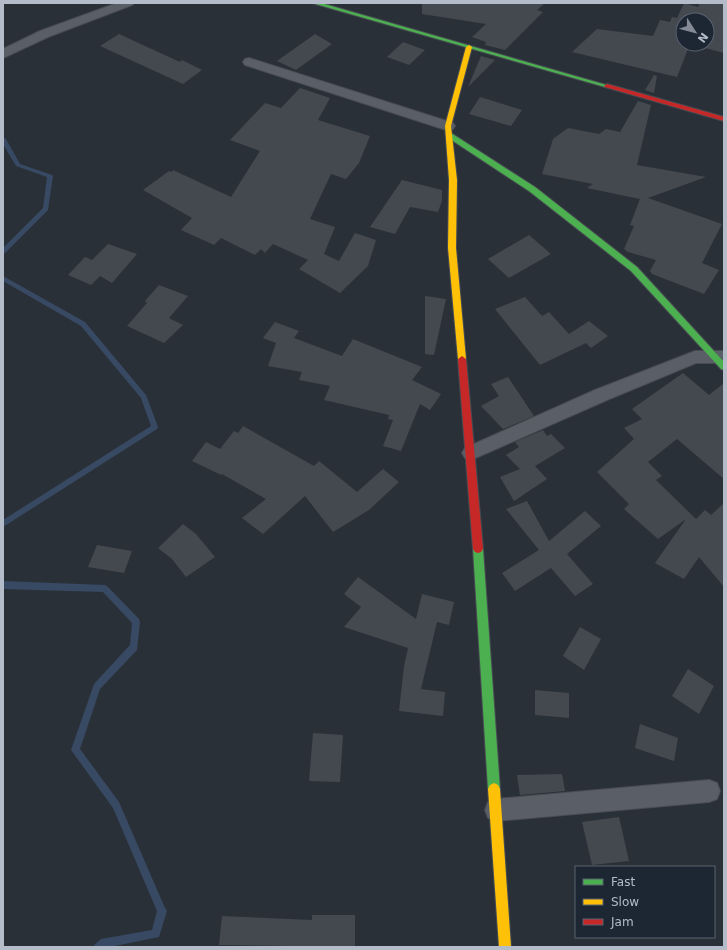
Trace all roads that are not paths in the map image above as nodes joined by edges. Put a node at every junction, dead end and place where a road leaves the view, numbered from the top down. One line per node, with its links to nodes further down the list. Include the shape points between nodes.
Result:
1 (128, 3): 4 (street, via 44,34)
2 (315, 3): 3 (street)
3 (468, 47): 6 (street); 7 (street)
4 (3, 54)
5 (249, 62): 7 (street)
6 (724, 119)
7 (448, 130): 8 (street, via 532,189 634,269); 9 (street, via 453,180 452,248)
8 (721, 360): 9 (street, via 695,357 601,394)
9 (471, 453): 11 (street)
10 (709, 791): 11 (street)
11 (496, 810): 12 (street)
12 (505, 947)

